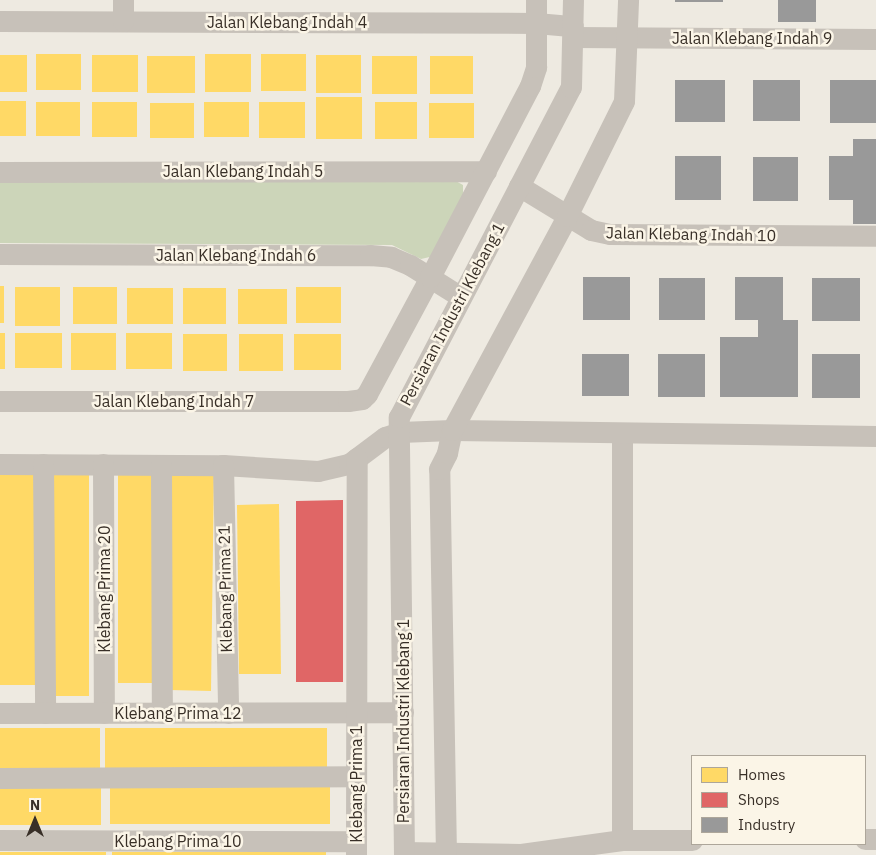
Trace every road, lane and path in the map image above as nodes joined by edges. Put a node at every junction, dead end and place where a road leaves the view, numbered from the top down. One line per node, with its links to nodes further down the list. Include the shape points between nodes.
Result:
1 (123, 0): 5 (street)
2 (536, 0): 7 (street)
3 (572, 0): 8 (street, Persiaran Industri Klebang 1)
4 (628, 0): 9 (street)
5 (123, 21): 6 (street, Jalan Klebang Indah 4); 7 (street, Jalan Klebang Indah 4)
6 (0, 22)
7 (536, 23): 8 (street, Jalan Klebang Indah 4); 11 (street, via 534,77)
8 (573, 32): 9 (street, Jalan Klebang Indah 9); 13 (street, Persiaran Industri Klebang 1, via 571,87)
9 (628, 38): 10 (street, Jalan Klebang Indah 9); 14 (street, via 624,101)
10 (876, 39)
11 (486, 171): 12 (street, Jalan Klebang Indah 5); 17 (street)
12 (0, 172)
13 (520, 186): 14 (street, Jalan Klebang Indah 10); 18 (street, Persiaran Industri Klebang 1)
14 (567, 216): 15 (street, Jalan Klebang Indah 10, via 591,230 610,234); 20 (street)
15 (876, 236)
16 (0, 254): 17 (street, Jalan Klebang Indah 6, via 370,255 391,257)
17 (430, 277): 18 (street, Jalan Klebang Indah 6); 19 (street, Jalan Klebang Indah 7, via 362,400)
18 (461, 297): 21 (street, Persiaran Industri Klebang 1, via 400,414)
19 (0, 401)
20 (452, 430): 21 (street); 22 (street); 44 (street, via 447,453 439,469 438,497)
21 (400, 432): 24 (street, via 385,437); 31 (street, Persiaran Industri Klebang 1)
22 (622, 434): 23 (street); 40 (street)
23 (876, 436)
24 (357, 458): 29 (street, via 349,464 318,471); 36 (street, Klebang Prima 1)
25 (0, 464): 26 (street)
26 (43, 464): 27 (street); 33 (street)
27 (103, 464): 28 (street); 34 (street, Klebang Prima 20)
28 (161, 465): 29 (street); 30 (street)
29 (224, 465): 35 (street, Klebang Prima 21)
30 (162, 712): 34 (street, Klebang Prima 12); 35 (street, Klebang Prima 12)
31 (403, 712): 36 (street, Klebang Prima 12); 43 (street, Persiaran Industri Klebang 1)
32 (0, 713): 33 (street, Klebang Prima 12)
33 (45, 713): 34 (street, Klebang Prima 12)
34 (104, 713)
35 (228, 713): 36 (street, Klebang Prima 12)
36 (356, 713): 37 (street, Klebang Prima 1)
37 (356, 776): 38 (street); 42 (street, Klebang Prima 1)
38 (0, 778)
39 (0, 840): 42 (street, Klebang Prima 10)
40 (622, 840): 41 (street); 44 (street, via 521,854)
41 (691, 840)
42 (356, 848)
43 (404, 854): 44 (street)
44 (446, 854)

